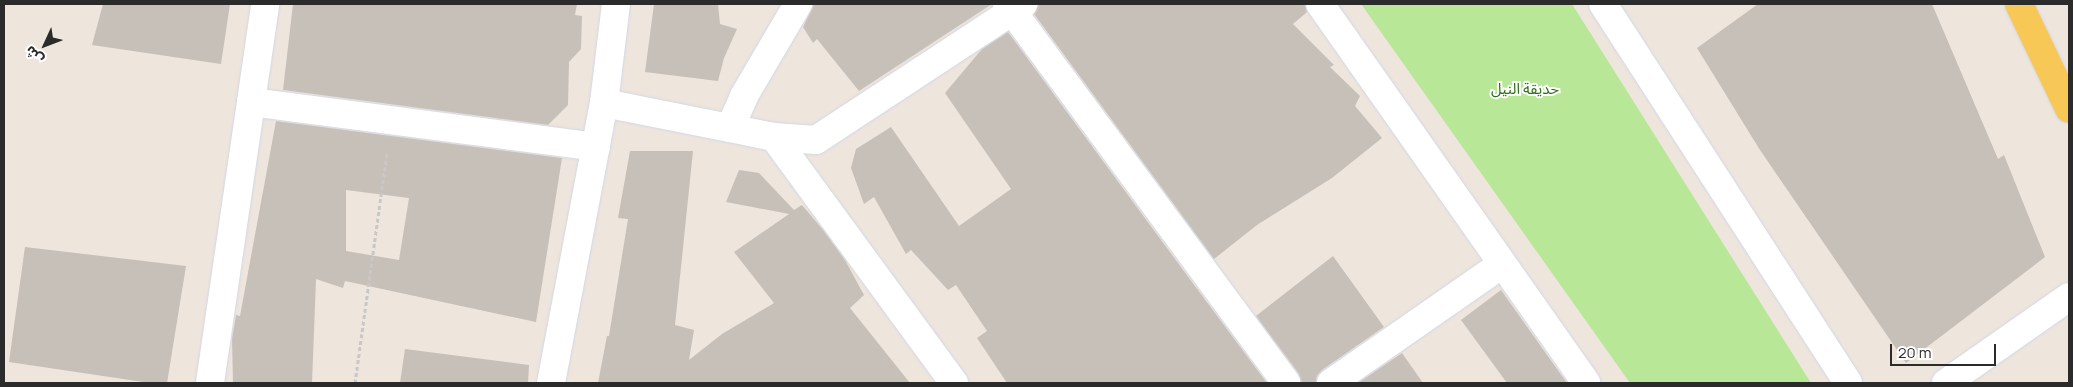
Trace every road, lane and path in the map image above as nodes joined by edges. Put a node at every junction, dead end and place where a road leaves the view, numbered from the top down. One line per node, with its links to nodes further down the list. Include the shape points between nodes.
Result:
1 (265, 4): 8 (street)
2 (616, 4): 9 (street)
3 (798, 4): 12 (street, via 744,96)
4 (1320, 4): 15 (street)
5 (1603, 4): 24 (street)
6 (2019, 4): 10 (main road)
7 (1014, 6): 13 (street, via 816,140); 21 (street)
8 (251, 102): 11 (street); 17 (street)
9 (604, 103): 12 (street); 14 (street)
10 (2069, 109)
11 (391, 120): 14 (street); 18 (path)
12 (730, 128): 13 (street)
13 (774, 137): 20 (street)
14 (596, 147): 19 (street)
15 (1502, 264): 22 (street); 23 (street)
16 (2069, 297): 25 (street)
17 (210, 383)
18 (355, 383)
19 (551, 383)
20 (954, 383)
21 (1286, 383)
22 (1331, 383)
23 (1586, 383)
24 (1848, 383)
25 (1946, 383)

